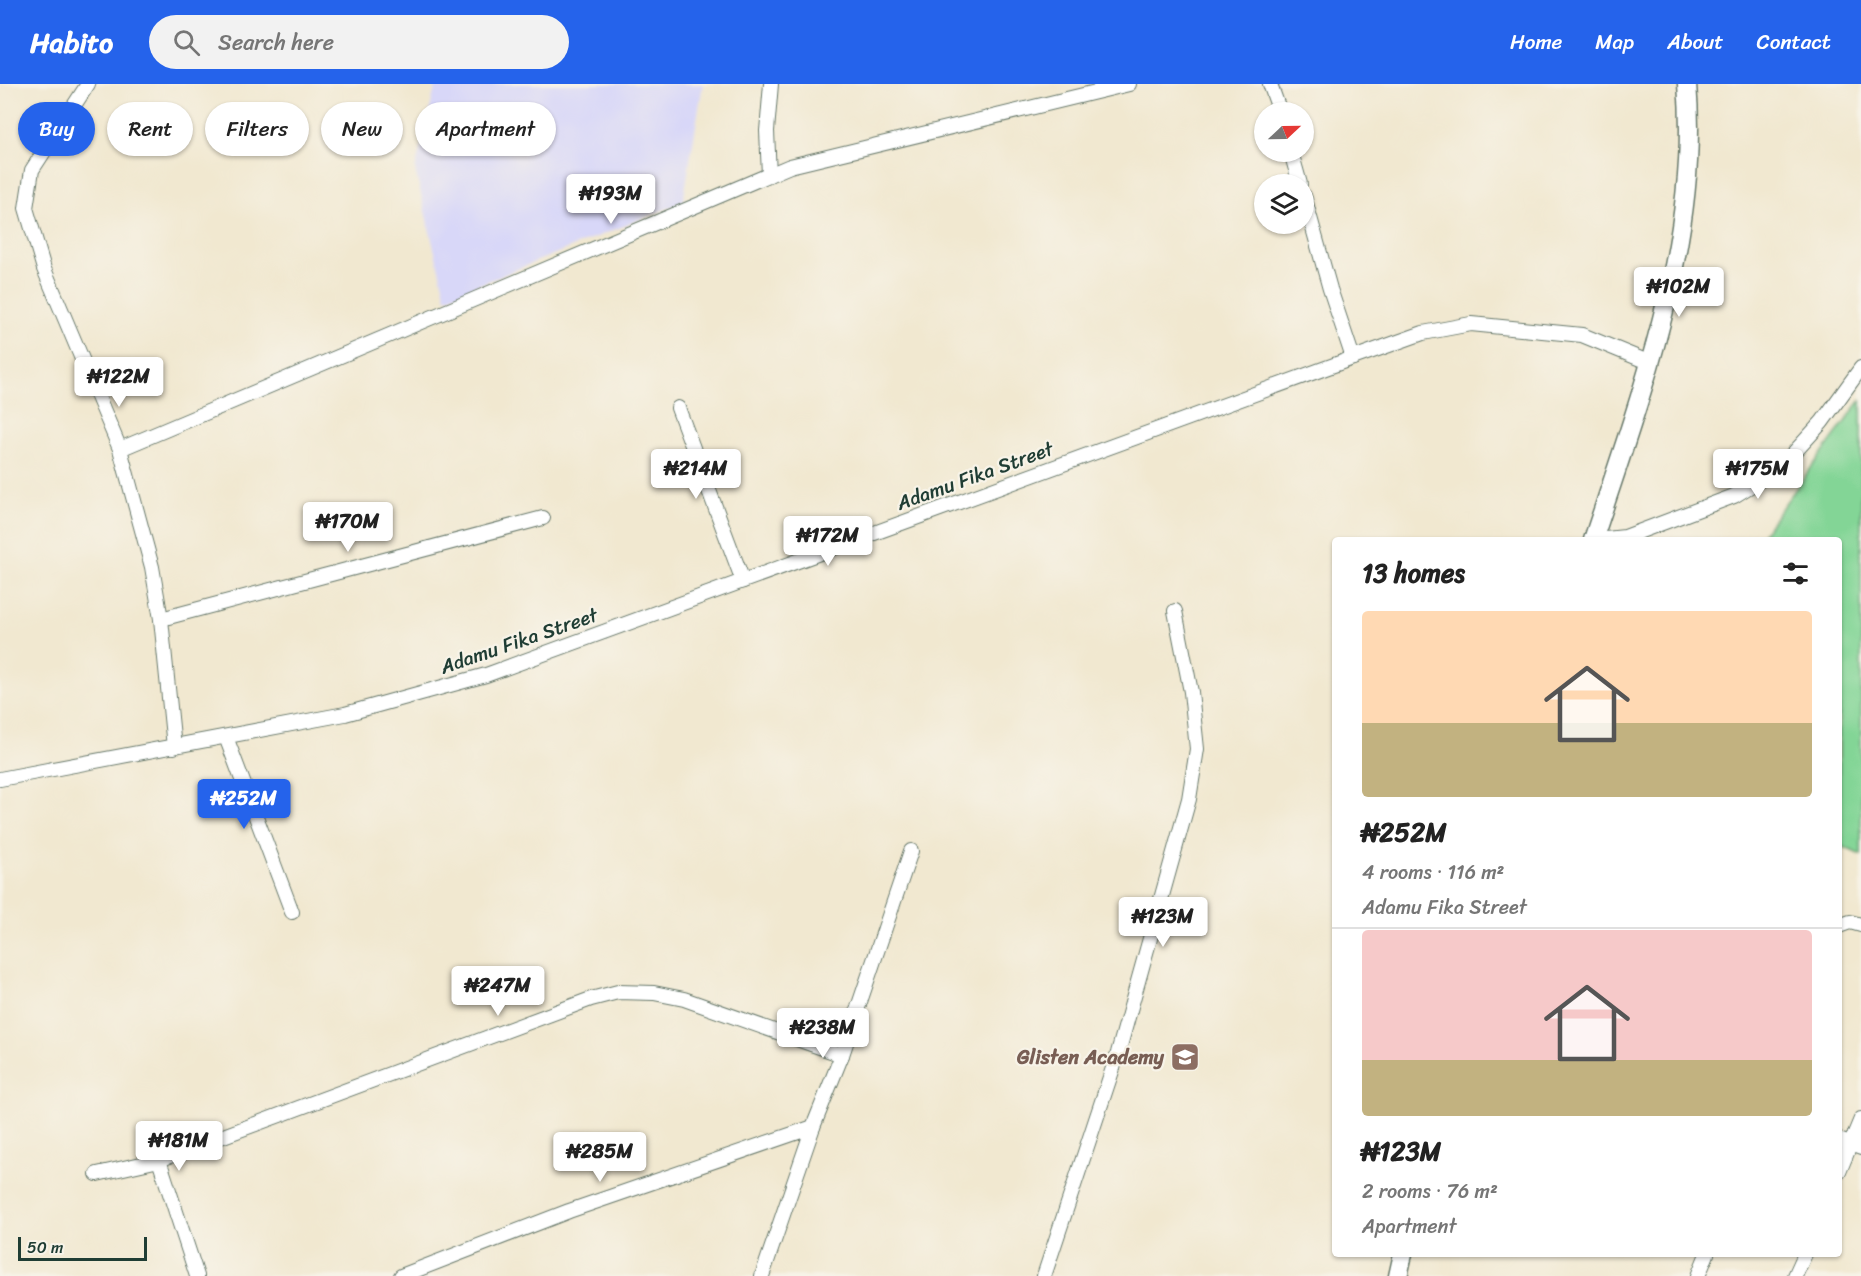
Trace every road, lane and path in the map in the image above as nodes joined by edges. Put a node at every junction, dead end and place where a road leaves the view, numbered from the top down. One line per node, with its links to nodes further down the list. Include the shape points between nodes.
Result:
1 (88, 84): 13 (street, via 32,170 26,208 44,270)
2 (771, 84): 7 (street)
3 (1129, 84): 7 (street, via 790,166)
4 (1270, 84): 6 (street)
5 (1687, 84): 10 (street, via 1689,156 1682,219 1670,286)
6 (1276, 102)
7 (769, 175): 13 (street)
8 (1314, 231): 9 (street)
9 (1353, 358): 10 (street, Adamu Fika Street, via 1434,330 1471,324 1582,335); 17 (street, Adamu Fika Street)
10 (1648, 362): 15 (street)
11 (1861, 368): 16 (street, via 1822,422 1781,467 1734,496)
12 (678, 408): 17 (street)
13 (120, 449): 19 (street, via 152,567)
14 (543, 518): 19 (street)
15 (1596, 537)
16 (1625, 537)
17 (743, 582): 20 (street, Adamu Fika Street, via 429,693)
18 (1175, 611): 40 (street, via 1191,692 1197,749 1189,799 1118,1053)
19 (161, 619): 21 (street)
20 (226, 737): 21 (street, Adamu Fika Street); 24 (street)
21 (174, 747): 22 (street, Adamu Fika Street)
22 (0, 779)
23 (911, 851): 27 (street)
24 (292, 912)
25 (1842, 925): 26 (street)
26 (1861, 925)
27 (842, 1055): 29 (street); 31 (street, via 684,999 618,992)
28 (1861, 1119): 30 (street)
29 (813, 1127): 38 (street, via 569,1211); 39 (street)
30 (1850, 1144): 32 (street)
31 (159, 1160): 33 (street); 37 (street)
32 (1842, 1164)
33 (97, 1174)
34 (1402, 1257): 41 (street)
35 (1706, 1257): 42 (street)
36 (1803, 1257): 43 (street)
37 (198, 1276)
38 (401, 1276)
39 (762, 1276)
40 (1044, 1276)
41 (1398, 1276)
42 (1698, 1276)
43 (1795, 1276)

